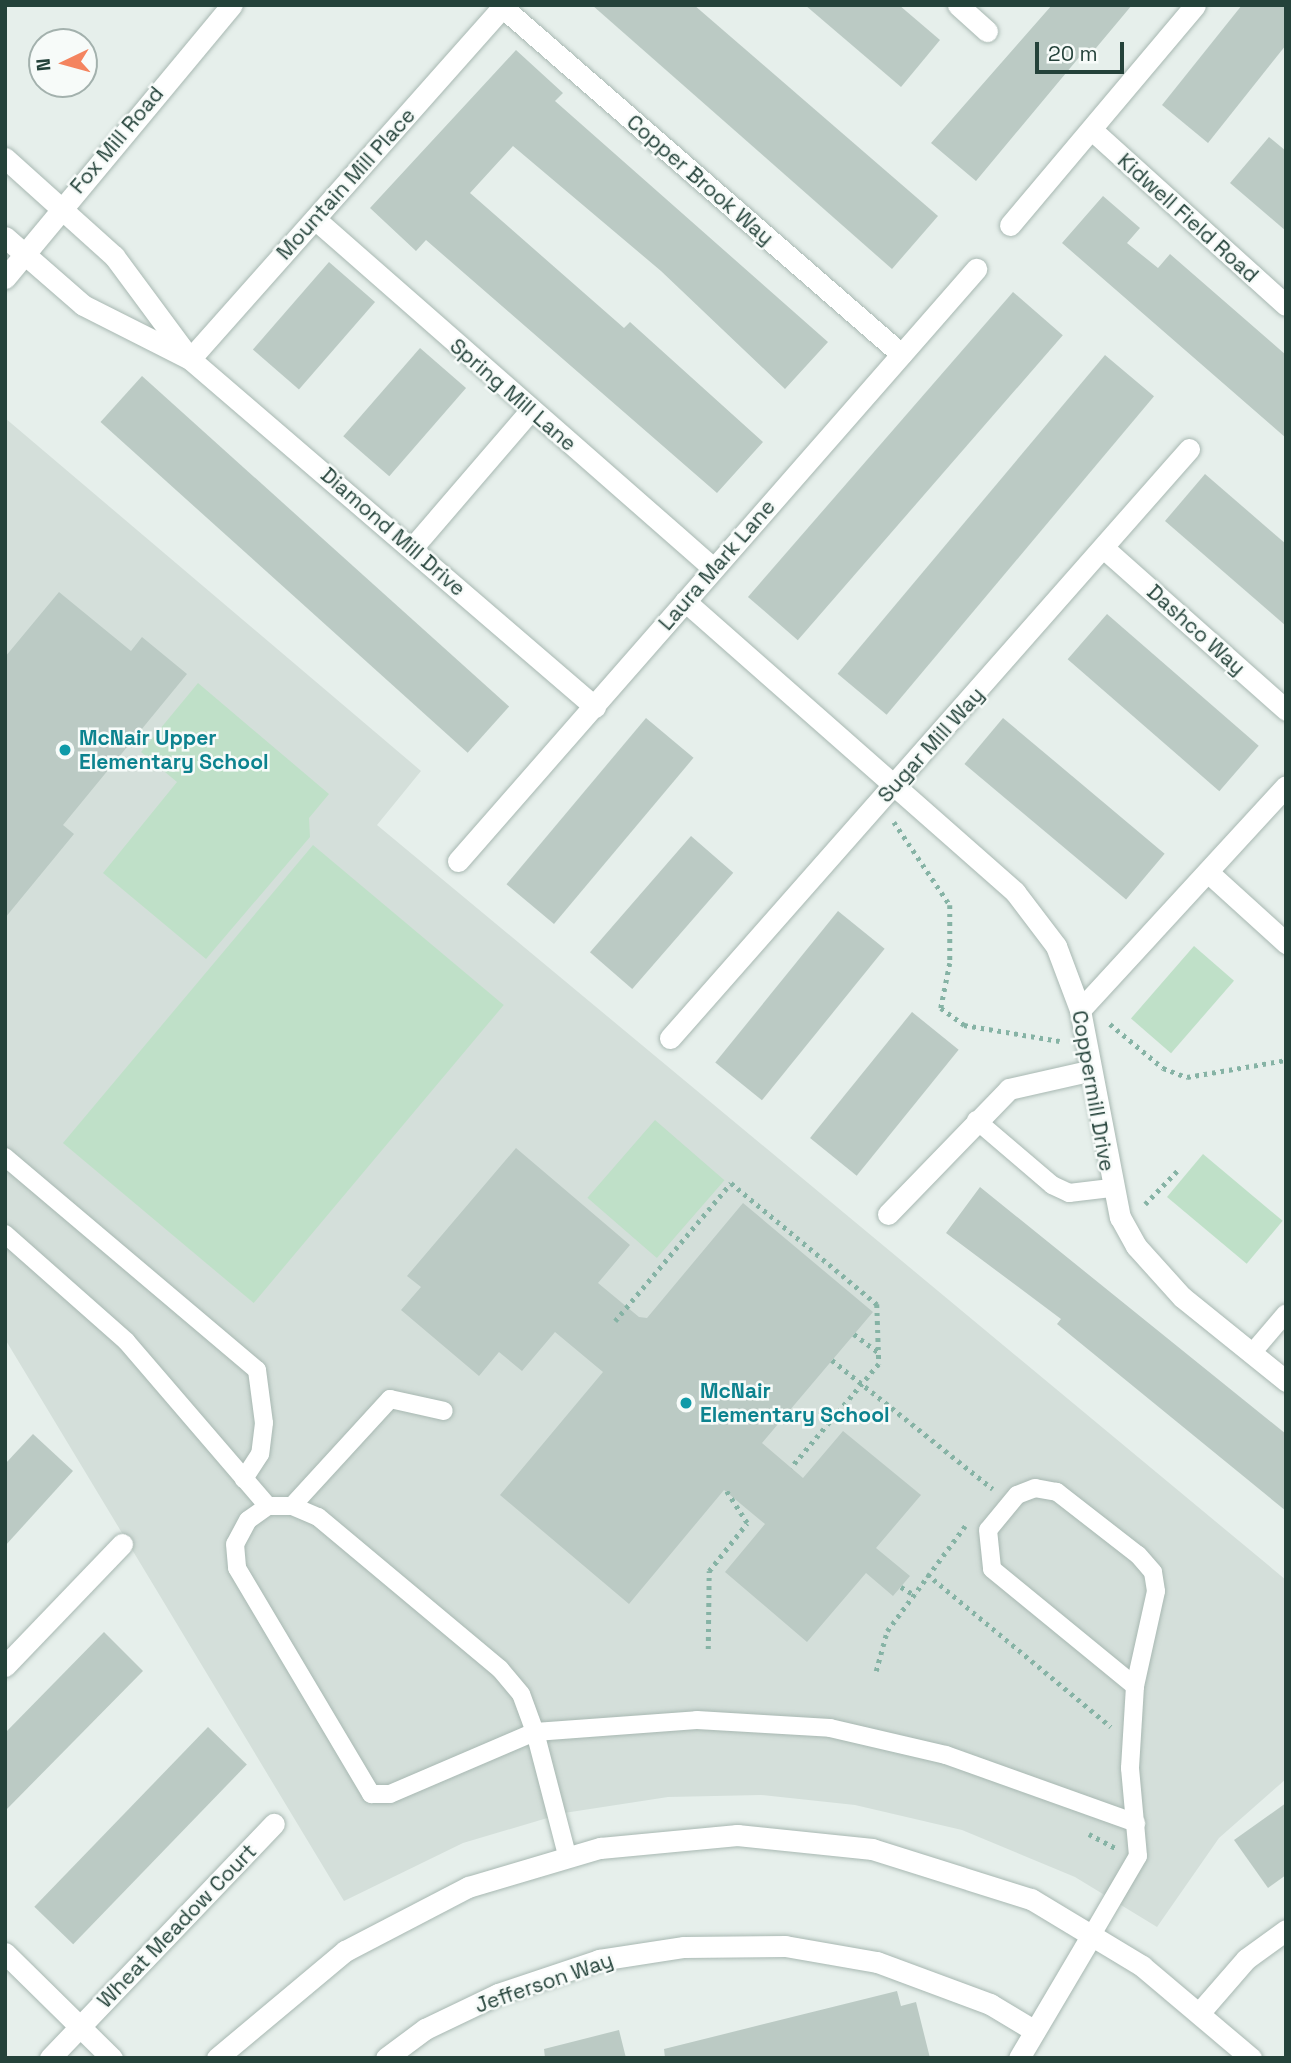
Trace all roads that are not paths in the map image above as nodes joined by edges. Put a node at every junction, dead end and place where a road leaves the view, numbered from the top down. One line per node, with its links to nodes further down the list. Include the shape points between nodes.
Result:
1 (232, 5): 8 (street, Fox Mill Road)
2 (958, 5): 5 (street)
3 (1195, 5): 6 (street)
4 (501, 6): 9 (street, Mountain Mill Place); 16 (street, Copper Brook Way)
5 (987, 31)
6 (1092, 130): 10 (street); 15 (street, Kidwell Field Road)
7 (5, 158): 8 (street, Diamond Mill Drive)
8 (61, 209): 12 (street, Fox Mill Road); 17 (street, Diamond Mill Drive, via 114,256)
9 (315, 219): 17 (street, Mountain Mill Place); 18 (street, Spring Mill Lane)
10 (1010, 225)
11 (5, 237): 12 (street, Diamond Mill Drive)
12 (23, 253): 14 (street, Fox Mill Road); 17 (street, Diamond Mill Drive, via 83,305)
13 (976, 269): 16 (street, Laura Mark Lane)
14 (5, 278)
15 (1286, 305)
16 (901, 354): 22 (street, Laura Mark Lane)
17 (190, 359): 20 (street, Diamond Mill Drive)
18 (530, 411): 20 (street); 22 (street, Spring Mill Lane)
19 (1189, 449): 21 (street, Sugar Mill Way)
20 (412, 548): 24 (street, Diamond Mill Drive)
21 (1106, 550): 25 (street, Dashco Way); 27 (street, Sugar Mill Way)
22 (713, 568): 23 (street, Laura Mark Lane)
23 (685, 601): 24 (street, Laura Mark Lane); 27 (street, Coppermill Drive)
24 (594, 707): 28 (street, Laura Mark Lane)
25 (1286, 710)
26 (1286, 786): 29 (street)
27 (892, 788): 31 (street, Coppermill Drive, via 1014,892 1056,946); 32 (street, Sugar Mill Way)
28 (458, 861)
29 (1210, 874): 30 (street); 31 (street)
30 (1286, 943)
31 (1080, 1010): 33 (street, Coppermill Drive)
32 (670, 1038)
33 (1088, 1071): 34 (street, via 1009,1089); 36 (street, Coppermill Drive)
34 (976, 1120): 36 (lane, via 1052,1185 1069,1192); 37 (street)
35 (5, 1157): 43 (lane, via 257,1370 264,1423 260,1454)
36 (1111, 1188): 40 (street, Coppermill Drive, via 1136,1246 1182,1297)
37 (888, 1214)
38 (5, 1234): 43 (lane, via 126,1341)
39 (1286, 1313): 40 (lane)
40 (1252, 1353): 41 (street, Coppermill Drive)
41 (1286, 1381)
42 (444, 1412): 45 (lane, via 390,1399)
43 (244, 1479): 44 (lane)
44 (268, 1506): 45 (lane); 49 (lane, via 248,1520 235,1544 237,1568 371,1794 390,1794)
45 (292, 1506): 49 (lane, via 318,1517 500,1669 522,1694)
46 (122, 1545): 47 (street)
47 (5, 1666)
48 (1135, 1686): 48 (lane, via 1156,1591 1153,1572 1057,1492 1035,1488 1017,1495 988,1530 992,1569); 50 (lane, via 1130,1768)
49 (535, 1732): 50 (lane, via 696,1720 831,1728 946,1755); 52 (lane)
50 (1136, 1823): 54 (lane, via 1138,1856 1131,1878)
51 (274, 1824): 57 (street, Wheat Meadow Court)
52 (567, 1855): 54 (street, via 737,1835 838,1844 970,1877 1031,1899); 61 (street, via 468,1887 373,1934 288,1993)
53 (1286, 1930): 56 (street, via 1246,1959)
54 (1093, 1933): 56 (street); 58 (street)
55 (5, 1953): 57 (street)
56 (1200, 2012): 64 (street)
57 (80, 2027): 59 (street, Wheat Meadow Court); 60 (street)
58 (1035, 2031): 62 (street, Jefferson Way, via 990,2004 877,1962 785,1946 684,1947 599,1960 498,1994 425,2029); 63 (street)
59 (50, 2058)
60 (112, 2058)
61 (217, 2058)
62 (386, 2058)
63 (1019, 2058)
64 (1251, 2058)

